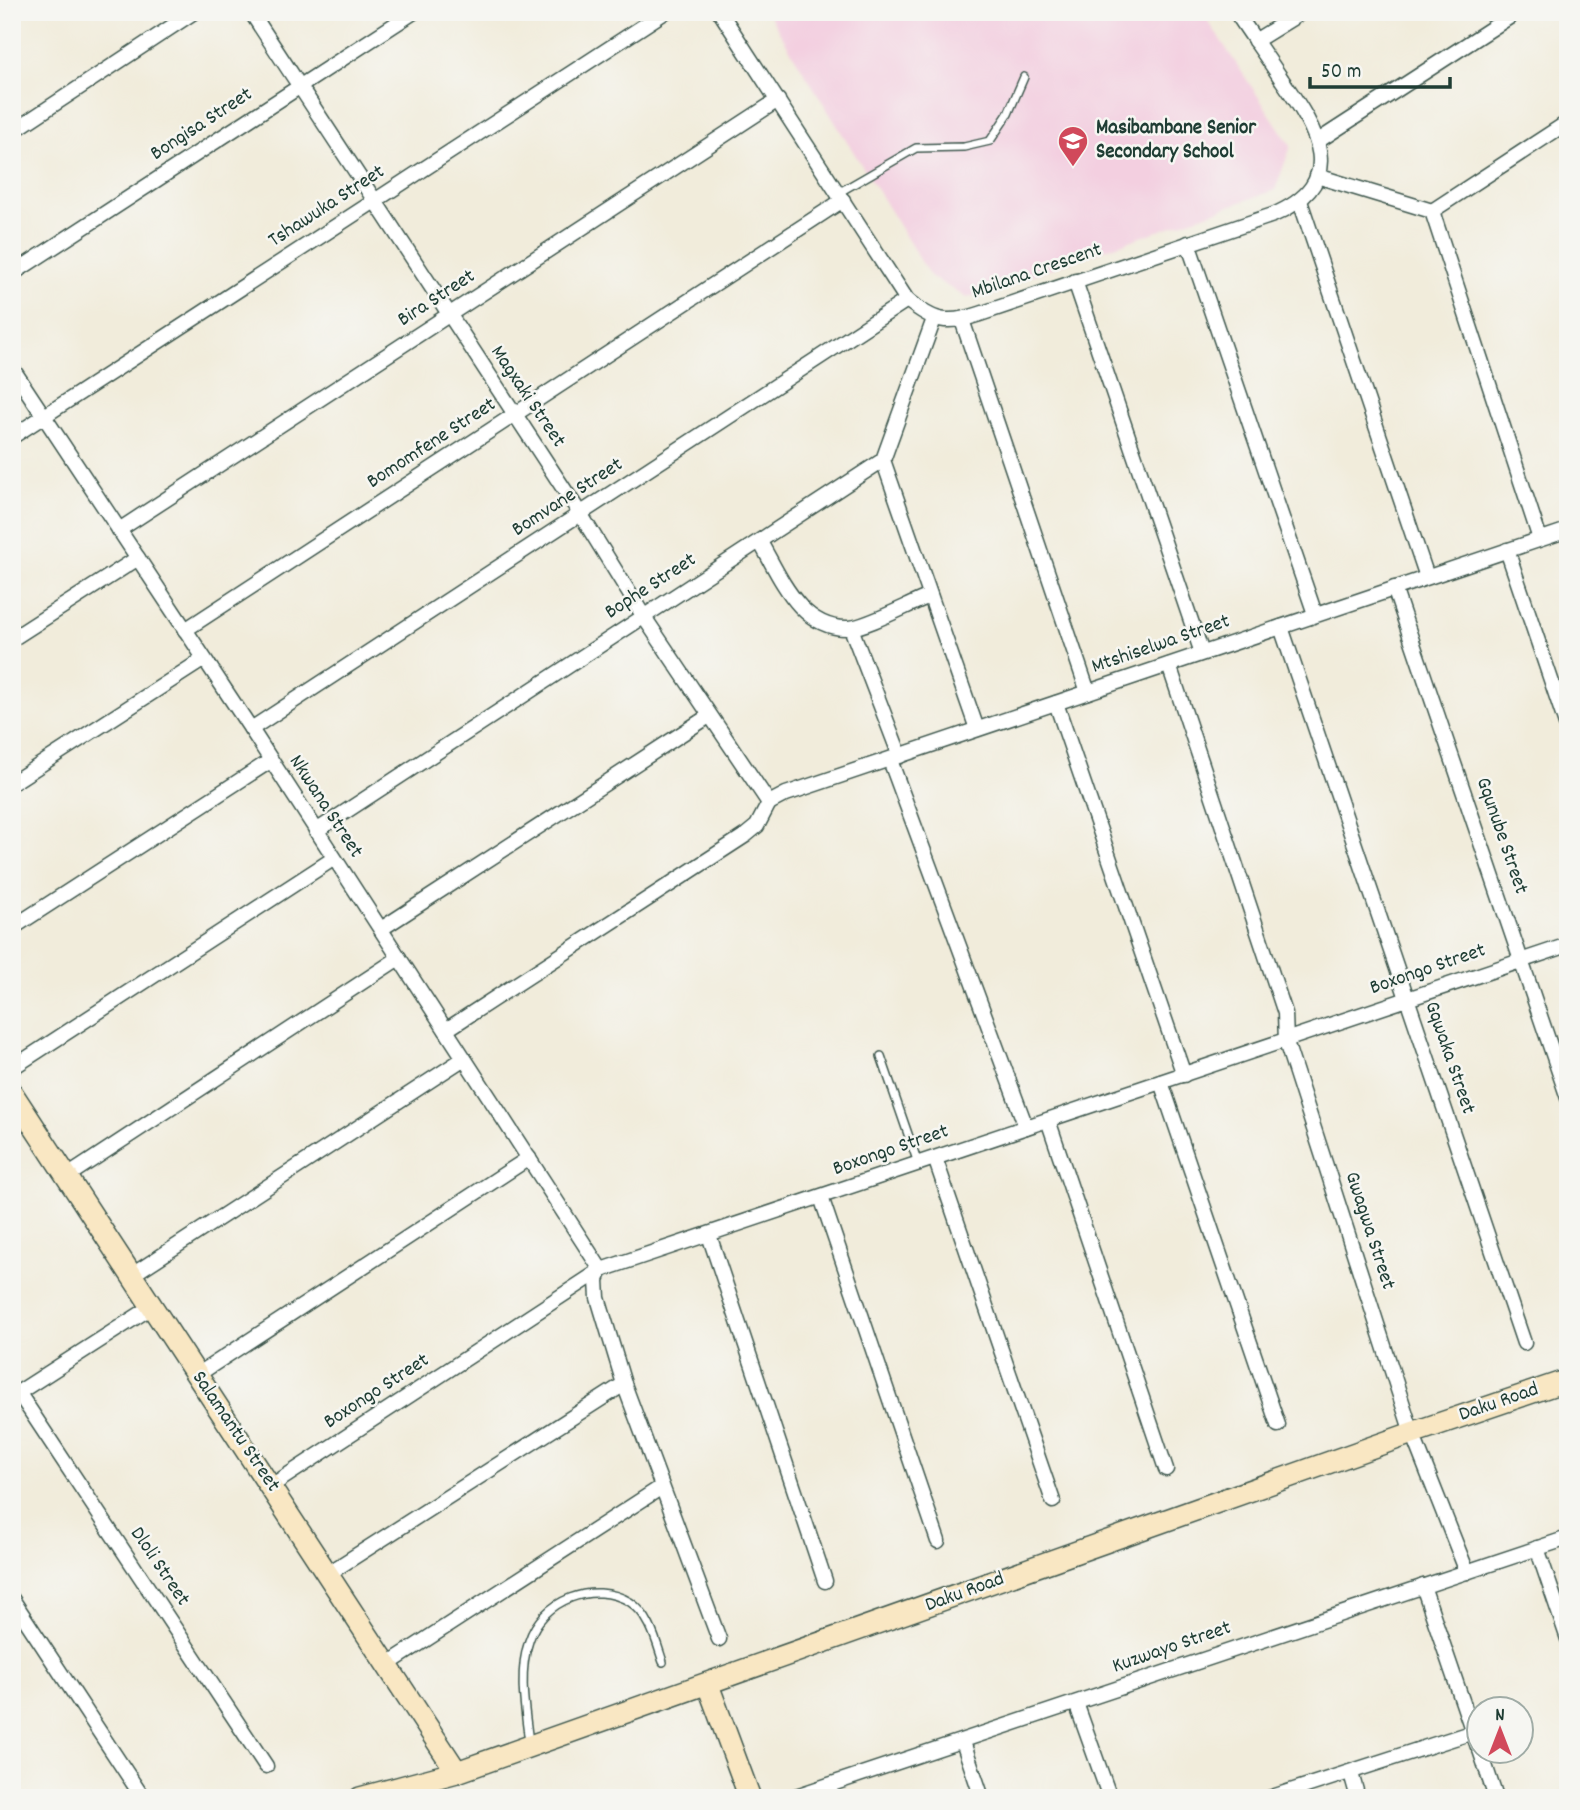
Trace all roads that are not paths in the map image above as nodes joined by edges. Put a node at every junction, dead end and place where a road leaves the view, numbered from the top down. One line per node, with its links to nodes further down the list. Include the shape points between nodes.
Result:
1 (194, 12): 14 (street)
2 (251, 12): 11 (street, Magxaki Street)
3 (414, 12): 11 (street, Bongisa Street)
4 (665, 12): 19 (street, Tshawuka Street)
5 (720, 12): 12 (street)
6 (1236, 12): 9 (street)
7 (1302, 12): 9 (street)
8 (1517, 12): 15 (street)
9 (1255, 41): 15 (street)
10 (1024, 77): 17 (lane, via 990,141 964,147 916,148)
11 (299, 87): 19 (street, Magxaki Street); 22 (street, Bongisa Street)
12 (778, 100): 17 (street); 25 (street, Bira Street)
13 (1568, 122): 20 (street)
14 (12, 132)
15 (1318, 141): 16 (street)
16 (1317, 176): 18 (street, Mbilana Crescent); 20 (street)
17 (841, 197): 24 (street); 30 (street, Bomomfene Street)
18 (1300, 201): 21 (street, Mbilana Crescent, via 1273,215); 40 (street)
19 (374, 202): 25 (street, Magxaki Street); 29 (street, Tshawuka Street)
20 (1432, 211): 36 (street)
21 (1188, 243): 23 (street, Mbilana Crescent); 43 (street)
22 (12, 274)
23 (1075, 281): 27 (street, Mbilana Crescent); 49 (street)
24 (907, 300): 26 (street); 33 (street, Bomvane Street)
25 (448, 317): 30 (street, Magxaki Street); 34 (street, Bira Street)
26 (934, 319): 27 (street, Mbilana Crescent); 32 (street)
27 (962, 320): 52 (street)
28 (12, 368): 29 (street, Nkwana Street)
29 (45, 415): 31 (street, Tshawuka Street); 34 (street, Nkwana Street)
30 (514, 416): 33 (street, Magxaki Street); 47 (street, Bomomfene Street)
31 (12, 437)
32 (883, 460): 37 (street, Bophe Street); 42 (street)
33 (581, 515): 44 (street, Magxaki Street); 55 (street, Bomvane Street)
34 (119, 530): 39 (street, Nkwana Street)
35 (1568, 530): 36 (street, Mtshiselwa Street)
36 (1540, 539): 38 (street, Mtshiselwa Street)
37 (760, 542): 44 (street, Bophe Street); 46 (street, via 806,614)
38 (1507, 550): 40 (street, Mtshiselwa Street); 57 (street)
39 (138, 558): 47 (street, Nkwana Street); 48 (street)
40 (1427, 577): 41 (street, Mtshiselwa Street)
41 (1394, 588): 43 (street, Mtshiselwa Street); 68 (street, Gqunube Street)
42 (930, 596): 46 (street); 56 (street)
43 (1315, 614): 45 (street, Mtshiselwa Street)
44 (643, 617): 54 (street, Magxaki Street); 62 (street, Bophe Street)
45 (1281, 626): 49 (street, Mtshiselwa Street); 69 (street, Gqwaka Street)
46 (851, 628): 58 (street)
47 (185, 630): 50 (street, Nkwana Street)
48 (12, 639)
49 (1202, 653): 51 (street, Mtshiselwa Street)
50 (204, 659): 55 (street, Nkwana Street); 60 (street)
51 (1169, 665): 52 (street, Mtshiselwa Street); 71 (street, Gwagwa Street, via 1285,1013)
52 (1088, 692): 53 (street, Mtshiselwa Street)
53 (1056, 703): 56 (street, Mtshiselwa Street); 75 (street)
54 (709, 716): 61 (street, Magxaki Street); 65 (street)
55 (251, 729): 59 (street, Nkwana Street)
56 (977, 729): 58 (street, Mtshiselwa Street)
57 (1568, 730)
58 (895, 758): 61 (street, Mtshiselwa Street); 80 (street)
59 (270, 761): 62 (street, Nkwana Street); 64 (street)
60 (12, 783)
61 (769, 803): 70 (street, via 746,835)
62 (316, 831): 63 (street, Nkwana Street)
63 (333, 859): 65 (street, Nkwana Street); 74 (street)
64 (12, 928)
65 (381, 929): 67 (street, Nkwana Street)
66 (1568, 945): 68 (street, Boxongo Street)
67 (399, 958): 70 (street, Nkwana Street); 84 (street)
68 (1521, 960): 69 (street, Boxongo Street); 78 (street, Gqunube Street)
69 (1408, 1000): 71 (street, Boxongo Street); 90 (street, Gqwaka Street)
70 (446, 1030): 73 (street, Nkwana Street)
71 (1286, 1042): 75 (street, Boxongo Street); 96 (street, Gwagwa Street)
72 (881, 1056): 83 (lane)
73 (463, 1059): 81 (street, Nkwana Street); 88 (street)
74 (12, 1068)
75 (1184, 1075): 76 (street, Boxongo Street)
76 (1161, 1082): 79 (street, Boxongo Street); 95 (street)
77 (12, 1093): 84 (main road, Salamantu Street)
78 (1568, 1098)
79 (1048, 1120): 80 (street, Boxongo Street); 97 (street)
80 (1026, 1127): 82 (street, Boxongo Street)
81 (529, 1158): 87 (street, Nkwana Street); 91 (street)
82 (935, 1158): 83 (street, Boxongo Street); 100 (street)
83 (919, 1164): 85 (street, Boxongo Street)
84 (66, 1177): 88 (main road, Salamantu Street)
85 (821, 1197): 86 (street, Boxongo Street); 102 (street)
86 (709, 1235): 87 (street, Boxongo Street); 106 (street)
87 (601, 1270): 93 (street, via 598,1298); 98 (street, Boxongo Street)
88 (132, 1275): 89 (main road, Salamantu Street)
89 (153, 1306): 91 (main road, Salamantu Street); 94 (street)
90 (1524, 1343)
91 (197, 1375): 98 (main road, Salamantu Street)
92 (1568, 1380): 96 (main road, Daku Road)
93 (624, 1384): 99 (street); 105 (street)
94 (15, 1394): 120 (street, Dloli Street)
95 (1278, 1424)
96 (1412, 1433): 104 (street, Gwagwa Street); 113 (main road, Daku Road)
97 (1166, 1469)
98 (271, 1486): 105 (main road, Salamantu Street)
99 (660, 1488): 109 (street); 112 (street)
100 (1053, 1501)
101 (1568, 1538): 103 (street, Kuzwayo Street)
102 (938, 1541)
103 (1538, 1548): 104 (street, Kuzwayo Street); 110 (street)
104 (1467, 1572): 107 (street, Kuzwayo Street)
105 (329, 1573): 112 (main road, Salamantu Street)
106 (825, 1581)
107 (1423, 1586): 114 (street, Kuzwayo Street); 115 (street)
108 (12, 1600): 123 (street)
109 (719, 1639)
110 (1568, 1639)
111 (663, 1662): 118 (lane, via 651,1628 631,1603 609,1594 585,1593 561,1601 541,1618 529,1640 524,1671)
112 (388, 1664): 121 (main road, Salamantu Street)
113 (708, 1685): 118 (main road, Daku Road); 125 (main road)
114 (1076, 1703): 117 (street, Kuzwayo Street); 128 (street)
115 (1464, 1706)
116 (1464, 1735): 122 (street)
117 (963, 1742): 126 (street, Kuzwayo Street); 127 (street)
118 (530, 1746): 121 (main road, Daku Road)
119 (1484, 1764): 131 (street)
120 (266, 1766)
121 (457, 1772): 124 (main road, Daku Road)
122 (1351, 1773): 129 (street); 130 (street)
123 (143, 1798)
124 (360, 1798)
125 (750, 1798)
126 (790, 1798)
127 (982, 1798)
128 (1110, 1798)
129 (1269, 1798)
130 (1359, 1798)
131 (1496, 1798)

